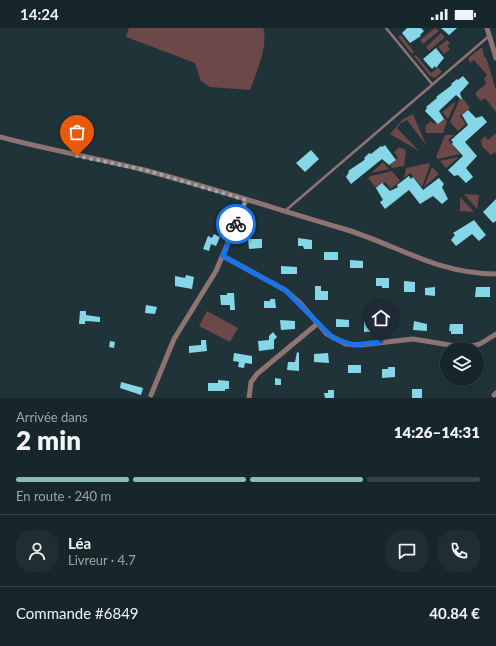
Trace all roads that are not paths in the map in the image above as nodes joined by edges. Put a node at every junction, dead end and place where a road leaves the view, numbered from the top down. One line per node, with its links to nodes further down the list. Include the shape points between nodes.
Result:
1 (386, 28): 5 (lane)
2 (487, 28): 3 (street)
3 (489, 35): 4 (street); 5 (lane)
4 (496, 58)
5 (432, 84): 8 (lane)
6 (0, 137): 7 (street, via 140,169)
7 (246, 200): 8 (street); 9 (street)
8 (285, 212): 10 (street, via 365,235 439,266)
9 (223, 256): 11 (street, via 285,290); 13 (street, via 204,294 174,339)
10 (496, 274)
11 (317, 324): 12 (street, via 333,338 353,345 413,339 462,347 480,344); 14 (street, via 257,374 251,382)
12 (496, 334)
13 (151, 395)
14 (249, 398)

